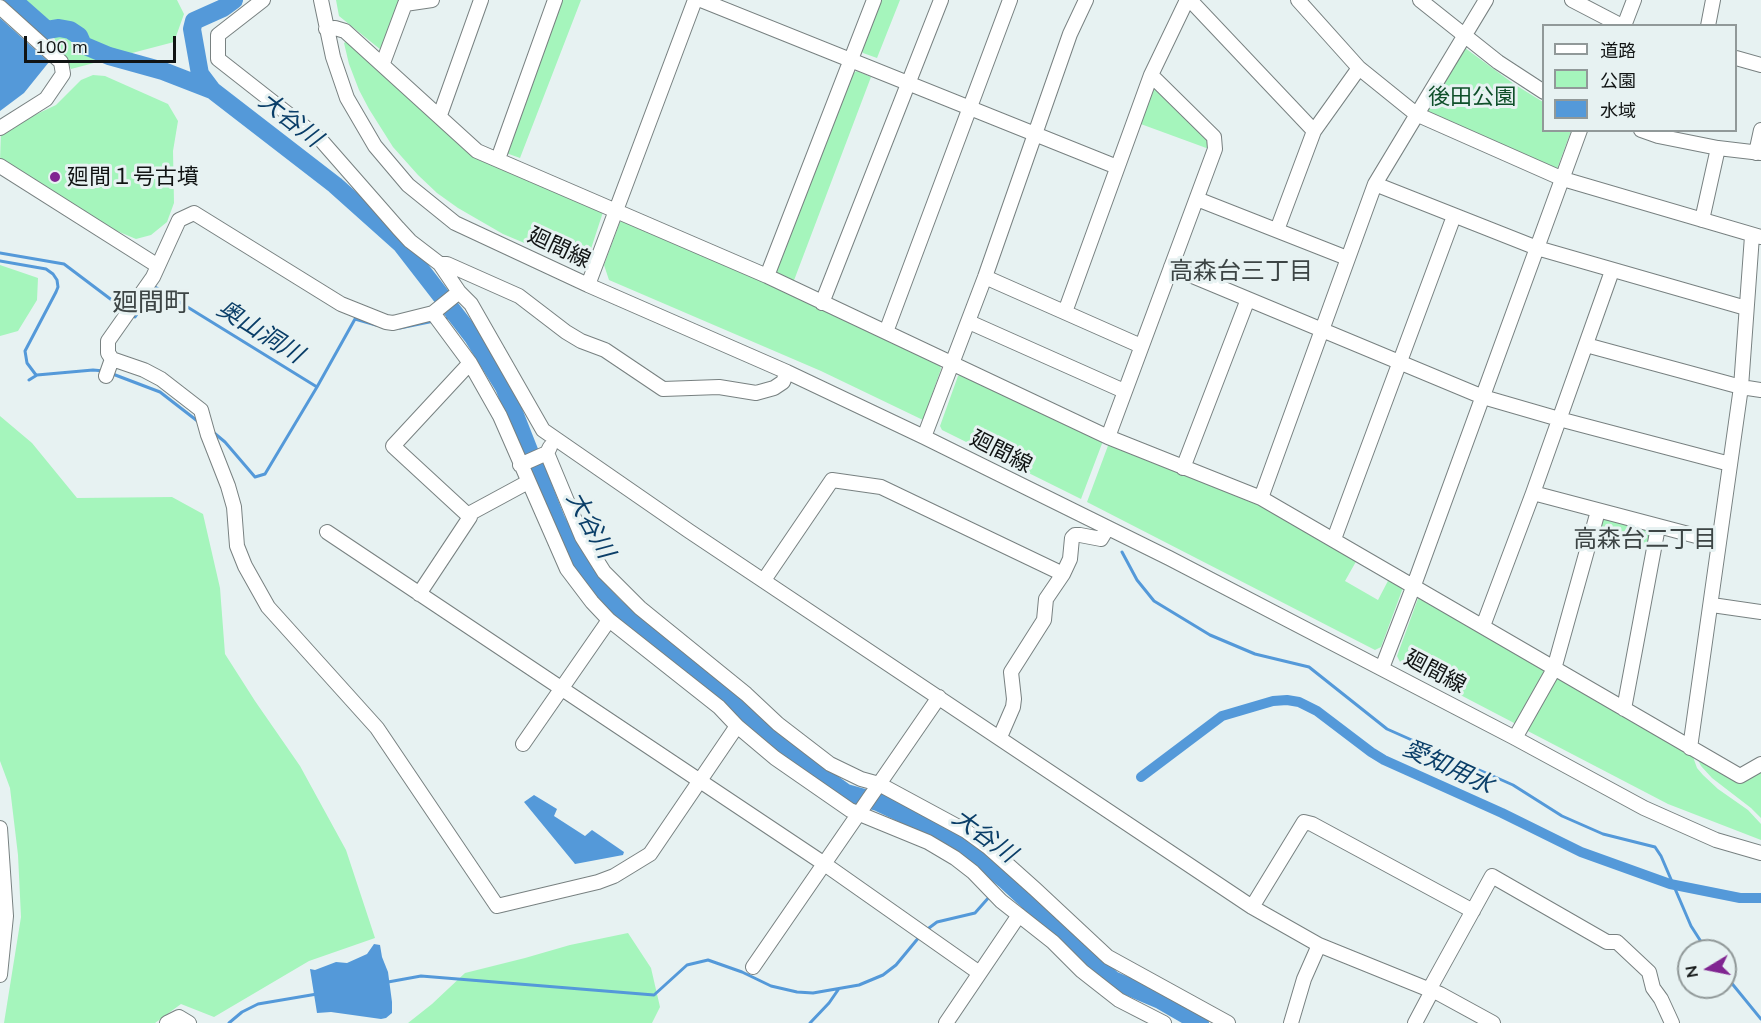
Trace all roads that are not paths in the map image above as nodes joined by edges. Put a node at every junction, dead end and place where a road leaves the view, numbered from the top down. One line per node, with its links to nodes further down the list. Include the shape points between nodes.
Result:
1 (263, 0): 57 (street, via 218,35 218,60 320,139 410,241)
2 (321, 0): 23 (street, 廻間線)
3 (432, 0): 27 (street, via 405,4)
4 (481, 0): 35 (street)
5 (695, 0): 50 (street)
6 (701, 0): 26 (street)
7 (874, 0): 26 (street)
8 (941, 0): 31 (street)
9 (1010, 0): 33 (street)
10 (1086, 0): 41 (street)
11 (1189, 0): 30 (street); 38 (street)
12 (1298, 0): 29 (street)
13 (1420, 0): 24 (street)
14 (1486, 0): 24 (street)
15 (1572, 0): 20 (street)
16 (1634, 0): 21 (street)
17 (1713, 0): 22 (street)
18 (551, 1): 44 (street)
19 (0, 7): 36 (street, via 61,62 63,74 46,99)
20 (1619, 24)
21 (1624, 24)
22 (1707, 24)
23 (326, 29): 27 (street, via 345,31); 63 (street, 廻間線, via 347,98 375,146 408,185 455,223)
24 (1463, 35): 32 (street); 34 (street)
25 (1737, 58): 28 (street)
26 (850, 62): 31 (street); 61 (street)
27 (383, 63): 35 (street)
28 (1761, 65)
29 (1359, 68): 34 (street); 38 (street)
30 (1151, 75): 46 (street); 49 (street, via 1214,137 1215,149)
31 (908, 84): 33 (street); 66 (street)
32 (1542, 91)
33 (970, 108): 41 (street); 72 (street)
34 (1416, 114): 47 (street); 48 (street)
35 (440, 115): 44 (street, via 477,151)
36 (0, 128)
37 (1761, 130): 43 (street)
38 (1314, 131): 53 (street)
39 (1580, 132): 47 (street)
40 (1647, 132): 42 (street)
41 (1035, 135): 46 (street); 62 (street)
42 (1719, 148): 43 (street); 52 (street)
43 (1759, 153)
44 (498, 159): 50 (street)
45 (0, 166): 58 (street)
46 (1117, 167): 68 (street)
47 (1563, 179): 52 (street); 55 (street)
48 (1375, 184): 51 (street); 56 (street)
49 (1197, 199): 53 (street); 59 (street)
50 (615, 210): 61 (street); 63 (street)
51 (1454, 216): 55 (street); 75 (street)
52 (1702, 220): 54 (street)
53 (1277, 230): 56 (street)
54 (1757, 237): 67 (street)
55 (1537, 248): 60 (street); 82 (street)
56 (1347, 258): 71 (street)
57 (440, 264): 64 (street); 78 (street, via 519,296 566,332 605,350 663,389 719,387 756,393 783,382)
58 (158, 266): 69 (street, via 179,220 194,213 357,312 386,322); 120 (street, via 108,340 109,368 144,370 201,410 234,507 237,546 268,607 377,728 497,906 598,882 650,854)
59 (1171, 267): 65 (street); 74 (street)
60 (1612, 271): 67 (street); 73 (street)
61 (767, 276): 66 (street)
62 (985, 277): 68 (street); 70 (street)
63 (588, 285): 78 (street, 廻間線)
64 (456, 295): 69 (street); 86 (street, via 471,304 543,430)
65 (1248, 298): 71 (street); 90 (street)
66 (822, 303): 72 (street)
67 (1746, 308): 79 (street)
68 (1065, 312): 74 (street)
69 (433, 313): 76 (street)
70 (969, 322): 77 (street); 81 (street)
71 (1324, 330): 75 (street); 93 (street)
72 (886, 332): 77 (street)
73 (1586, 345): 79 (street); 83 (street)
74 (1141, 346): 81 (street)
75 (1400, 362): 82 (street); 99 (street)
76 (470, 363): 89 (street, via 500,416); 95 (street, via 393,446)
77 (952, 364): 84 (street); 85 (street)
78 (787, 372): 84 (street, 廻間線)
79 (1741, 387): 80 (street); 88 (street)
80 (1761, 390)
81 (1124, 391): 85 (street)
82 (1484, 397): 83 (street); 103 (street)
83 (1560, 419): 88 (street); 92 (street)
84 (924, 437): 97 (street, 廻間線)
85 (1108, 437): 90 (street)
86 (554, 438): 87 (street); 102 (street)
87 (547, 453): 89 (street); 121 (street, via 582,537 621,591 801,744 846,773)
88 (1730, 464): 100 (street)
89 (520, 465): 91 (street)
90 (1183, 468): 93 (street)
91 (528, 482): 95 (street); 107 (street, via 567,569)
92 (1533, 493): 94 (street); 108 (street)
93 (1261, 498): 99 (street)
94 (1598, 511): 96 (street); 110 (street)
95 (467, 515): 104 (street, via 470,517)
96 (1659, 527): 100 (street); 113 (street)
97 (1107, 528): 101 (street, via 1101,539 1075,535); 109 (street, 廻間線)
98 (327, 532): 104 (street)
99 (1334, 539): 103 (street)
100 (1719, 542): 105 (street)
101 (1063, 574): 102 (street, via 881,487 832,480); 115 (street, via 1047,599 1044,620 1011,672 1013,707)
102 (764, 580): 112 (street)
103 (1414, 585): 108 (street); 109 (street)
104 (419, 594): 111 (street)
105 (1712, 605): 106 (street); 118 (street)
106 (1761, 612)
107 (609, 620): 111 (street); 114 (street, via 719,707)
108 (1483, 626): 110 (street)
109 (1382, 668): 116 (street, 廻間線)
110 (1554, 669): 113 (street); 116 (street)
111 (562, 689): 117 (street); 120 (street)
112 (939, 697): 115 (street); 121 (street)
113 (1624, 709): 118 (street)
114 (737, 726): 120 (street); 122 (street, via 775,758)
115 (1000, 737): 126 (street)
116 (1515, 738): 124 (street, 廻間線, via 1644,807 1716,840)
117 (523, 744)
118 (1690, 748): 119 (street, via 1740,776)
119 (1761, 764)
120 (699, 781): 125 (street)
121 (877, 785): 122 (street); 138 (street, via 950,821 988,848 1108,957)
122 (858, 813): 125 (street); 128 (street, via 928,842 955,858)
123 (0, 828): 132 (street, via 6,916)
124 (1761, 853)
125 (823, 863): 130 (street); 131 (street)
126 (1252, 907): 127 (street, via 1304,822); 129 (street)
127 (1473, 911): 133 (street); 142 (street, via 1492,876 1607,942 1617,942 1649,972)
128 (1019, 915): 131 (street); 137 (street, via 1119,1000)
129 (1319, 945): 133 (street); 139 (street)
130 (753, 967)
131 (978, 972): 136 (street)
132 (0, 975)
133 (1430, 991): 140 (street); 141 (street)
134 (167, 1023): 135 (street, via 179,1017)
135 (189, 1023)
136 (946, 1023)
137 (1164, 1023)
138 (1228, 1023)
139 (1291, 1023)
140 (1415, 1023)
141 (1493, 1023)
142 (1672, 1023)

